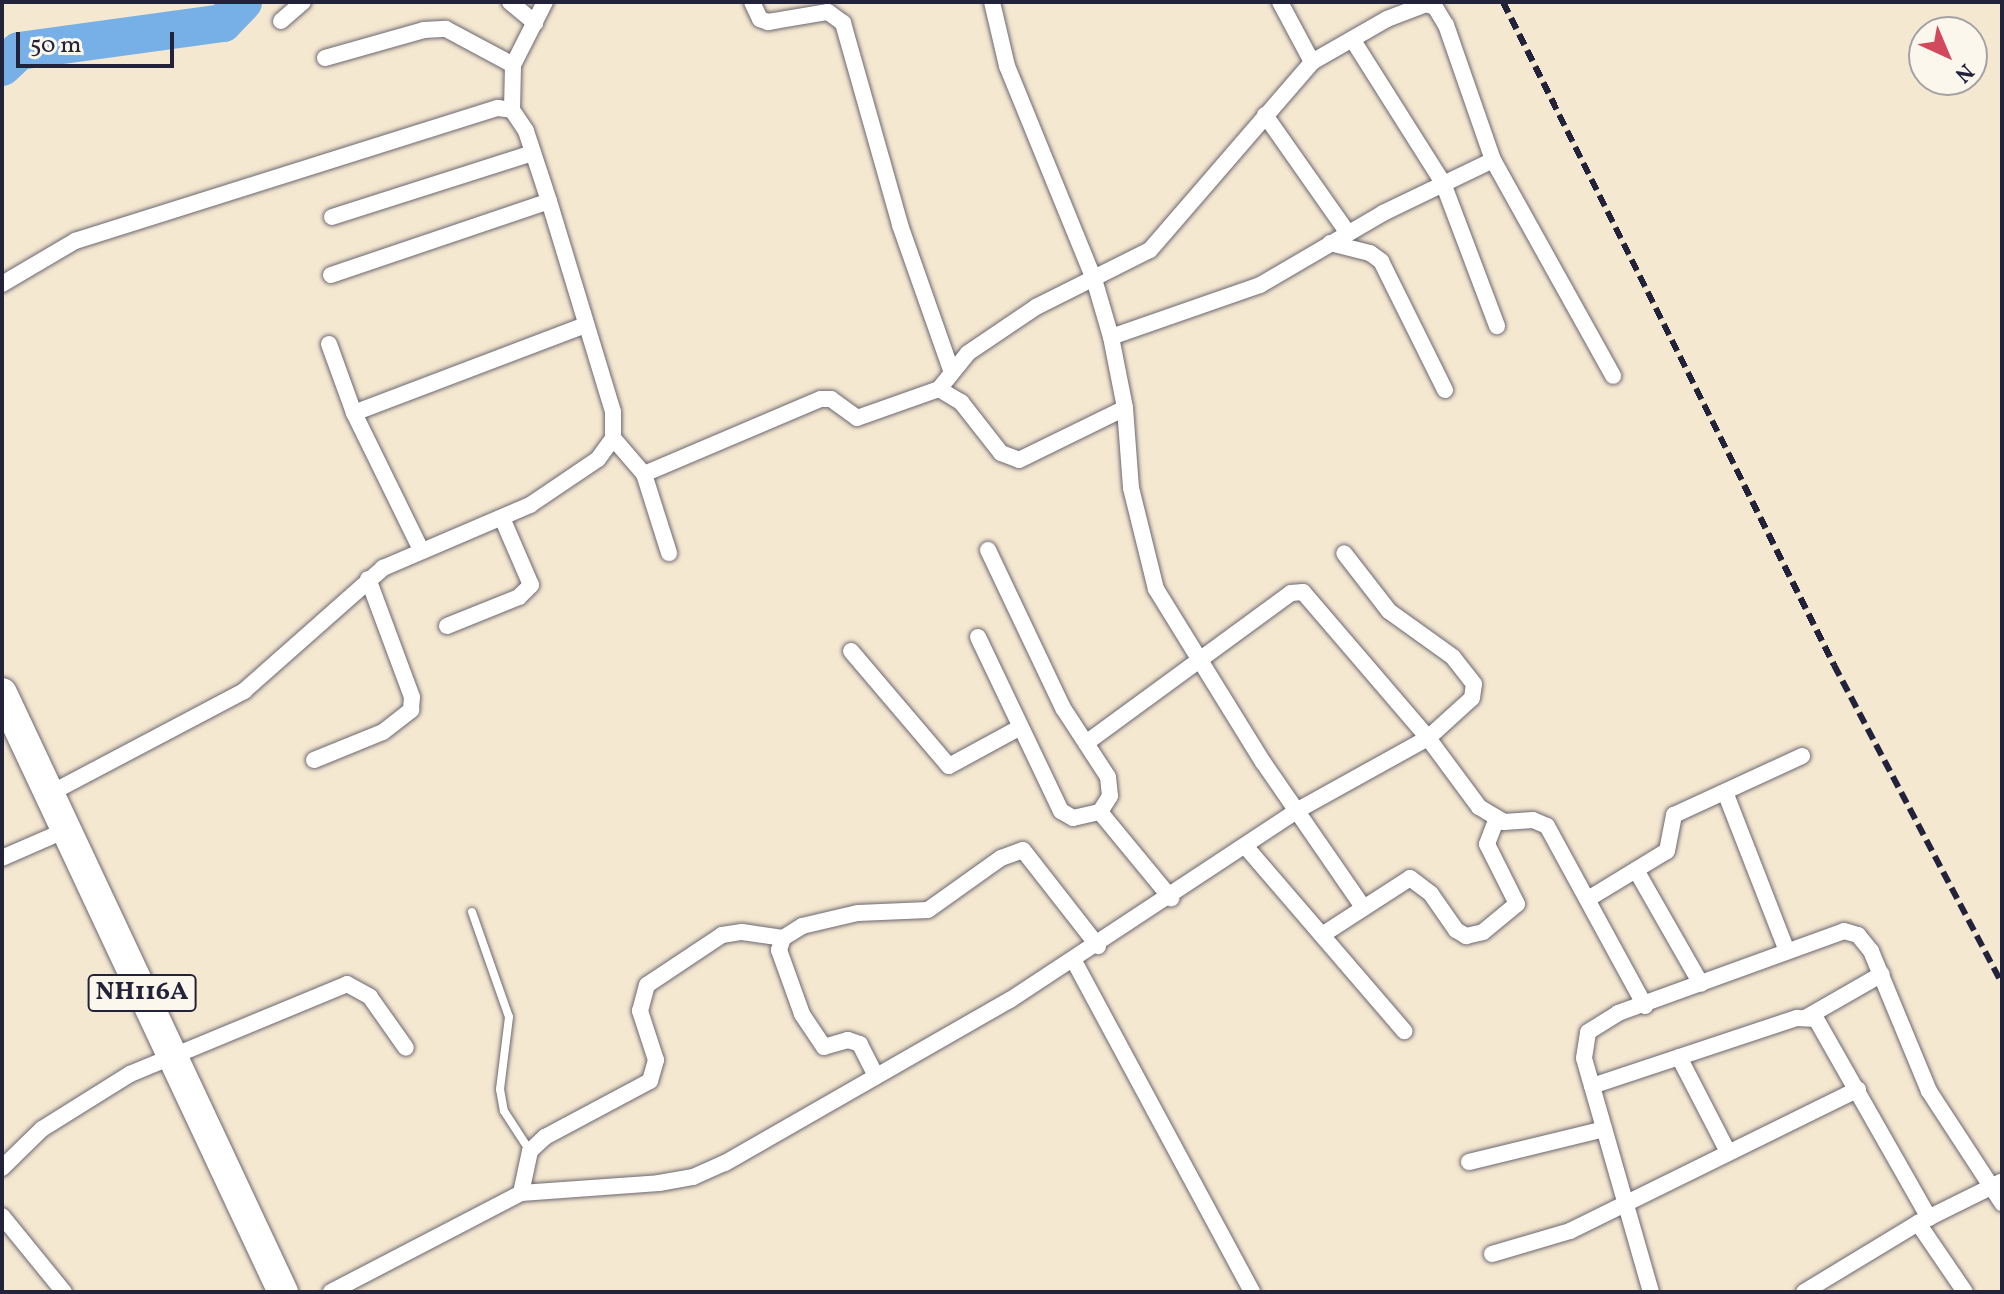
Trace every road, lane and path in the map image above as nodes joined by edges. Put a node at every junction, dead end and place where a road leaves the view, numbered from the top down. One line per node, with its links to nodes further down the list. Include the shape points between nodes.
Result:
1 (303, 2): 7 (street)
2 (510, 2): 8 (street)
3 (545, 2): 8 (street)
4 (752, 2): 29 (street, via 760,19 768,22 828,12 843,23 900,225)
5 (992, 2): 23 (street, via 1007,66)
6 (1280, 2): 11 (street)
7 (281, 21)
8 (535, 23): 12 (street)
9 (1354, 42): 11 (street); 16 (street, via 1414,7 1435,7); 17 (street)
10 (325, 58): 12 (street, via 424,30 446,29)
11 (1312, 62): 14 (street)
12 (513, 65): 13 (street)
13 (512, 110): 15 (street); 24 (street, via 498,108 75,241)
14 (1265, 115): 20 (street); 23 (street, via 1168,234 1150,250)
15 (533, 153): 18 (street); 19 (street)
16 (1493, 160): 17 (street); 30 (street)
17 (1443, 183): 20 (street); 26 (street)
18 (549, 201): 22 (street); 25 (street)
19 (332, 217)
20 (1348, 233): 21 (street)
21 (1330, 243): 27 (street, via 1228,300); 32 (street, via 1381,261)
22 (331, 275)
23 (1094, 279): 27 (street); 29 (street, via 1036,307)
24 (2, 284)
25 (586, 325): 34 (street); 35 (street, via 613,412)
26 (1497, 326)
27 (1111, 337): 33 (street)
28 (329, 344): 34 (street)
29 (951, 370): 31 (street)
30 (1613, 376)
31 (939, 389): 33 (street, via 961,402 1001,453 1019,460); 36 (street, via 857,418 831,399 821,399)
32 (1445, 390)
33 (1125, 408): 46 (street, via 1131,488 1143,547 1156,589)
34 (354, 413): 38 (street)
35 (613, 438): 36 (street); 37 (street, via 598,459)
36 (644, 474): 40 (street)
37 (502, 518): 38 (street); 43 (street, via 531,585 519,597)
38 (420, 548): 42 (street)
39 (988, 550): 50 (street, via 1044,671)
40 (669, 553)
41 (1344, 553): 49 (street, via 1389,611 1453,657 1474,684 1472,698)
42 (368, 579): 52 (street, via 412,697 411,710 383,732); 54 (street, via 244,691)
43 (447, 626)
44 (978, 637): 48 (street)
45 (851, 651): 48 (street, via 949,766)
46 (1200, 661): 49 (street, via 1291,593 1303,592); 50 (street); 55 (street)
47 (2, 693): 54 (highway, NH116A)
48 (1019, 728): 56 (street, via 1061,811 1073,818)
49 (1428, 738): 55 (street); 57 (street, via 1479,807)
50 (1086, 743): 56 (street, via 1112,788)
51 (1802, 756): 53 (street)
52 (314, 760)
53 (1725, 792): 61 (street, via 1674,815 1672,846); 69 (street)
54 (49, 794): 58 (highway, NH116A)
55 (1298, 810): 59 (street); 64 (street)
56 (1100, 812): 62 (street)
57 (1496, 820): 63 (street, via 1533,820 1547,826); 64 (street, via 1487,844 1517,904 1483,932 1466,936 1456,930 1421,883 1410,878)
58 (66, 830): 60 (street); 77 (highway, NH116A)
59 (1246, 847): 62 (street); 66 (street)
60 (2, 858)
61 (1636, 870): 63 (street); 72 (street)
62 (1171, 898): 68 (street)
63 (1588, 899): 73 (street)
64 (1363, 907): 66 (street)
65 (472, 912): 83 (lane, via 509,1017 500,1089 504,1111)
66 (1322, 935): 75 (street)
67 (783, 938): 68 (street, via 827,918 928,910 1001,858 1023,850); 79 (street, via 783,968 819,1043 829,1047 855,1040); 83 (street, via 722,935 657,976 640,996 656,1060 650,1081 545,1137)
68 (1098, 946): 70 (street)
69 (1787, 951): 71 (street, via 1850,933 1865,941); 72 (street)
70 (1074, 961): 79 (street); 97 (street)
71 (1882, 974): 74 (street); 87 (street, via 1929,1091)
72 (1701, 984): 73 (street)
73 (1645, 1006): 80 (street, via 1602,1020 1588,1032 1584,1058)
74 (1807, 1017): 78 (street); 81 (street, via 1823,1027)
75 (1404, 1031)
76 (406, 1048): 77 (street, via 370,997 347,984)
77 (173, 1057): 86 (street, via 83,1099); 95 (highway, NH116A)
78 (1679, 1057): 80 (street); 84 (street)
79 (876, 1076): 88 (street, via 693,1177)
80 (1592, 1086): 82 (street)
81 (1858, 1089): 84 (street); 92 (street)
82 (1604, 1129): 85 (street); 89 (street)
83 (530, 1151): 88 (street)
84 (1728, 1152): 89 (street)
85 (1469, 1162)
86 (2, 1168)
87 (1997, 1184): 90 (street); 92 (street)
88 (521, 1193): 96 (street)
89 (1625, 1201): 93 (street, via 1570,1231); 98 (street)
90 (2002, 1203)
91 (2, 1216): 94 (street)
92 (1924, 1220): 99 (street); 100 (street)
93 (1492, 1254)
94 (64, 1292)
95 (283, 1292)
96 (331, 1292)
97 (1252, 1292)
98 (1651, 1292)
99 (1804, 1292)
100 (1965, 1292)

